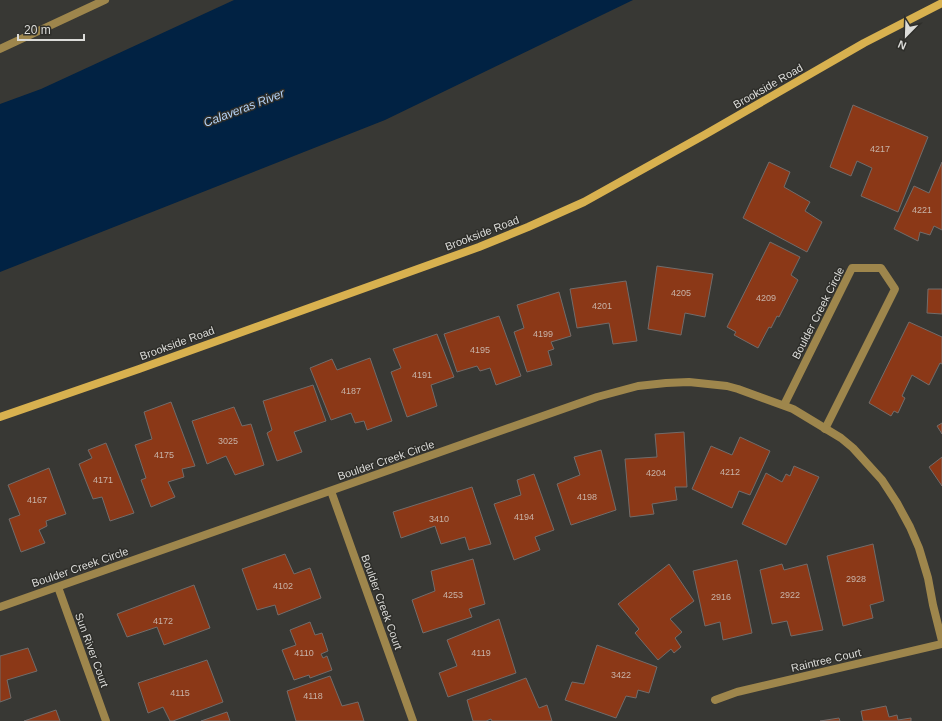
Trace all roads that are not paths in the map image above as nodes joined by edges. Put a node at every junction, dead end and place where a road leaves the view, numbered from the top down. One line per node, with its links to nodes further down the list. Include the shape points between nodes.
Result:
1 (105, 0): 3 (street)
2 (942, 3): 5 (street, Brookside Road, via 864,43 584,202 528,227 479,247)
3 (0, 49)
4 (784, 405): 6 (street, Boulder Creek Circle); 6 (street, Boulder Creek Circle, via 852,268 881,268 895,289); 7 (street, Boulder Creek Circle, via 727,386 689,382 638,386 598,397)
5 (0, 418)
6 (825, 429): 10 (street, Boulder Creek Circle, via 852,448 882,480 897,503 919,548)
7 (331, 491): 8 (street, Boulder Creek Circle); 13 (street, Boulder Creek Court)
8 (58, 587): 9 (street, Boulder Creek Circle); 12 (street, Sun River Court)
9 (0, 607)
10 (942, 642): 11 (street, Raintree Court, via 737,692)
11 (716, 700)
12 (106, 721)
13 (413, 721)

